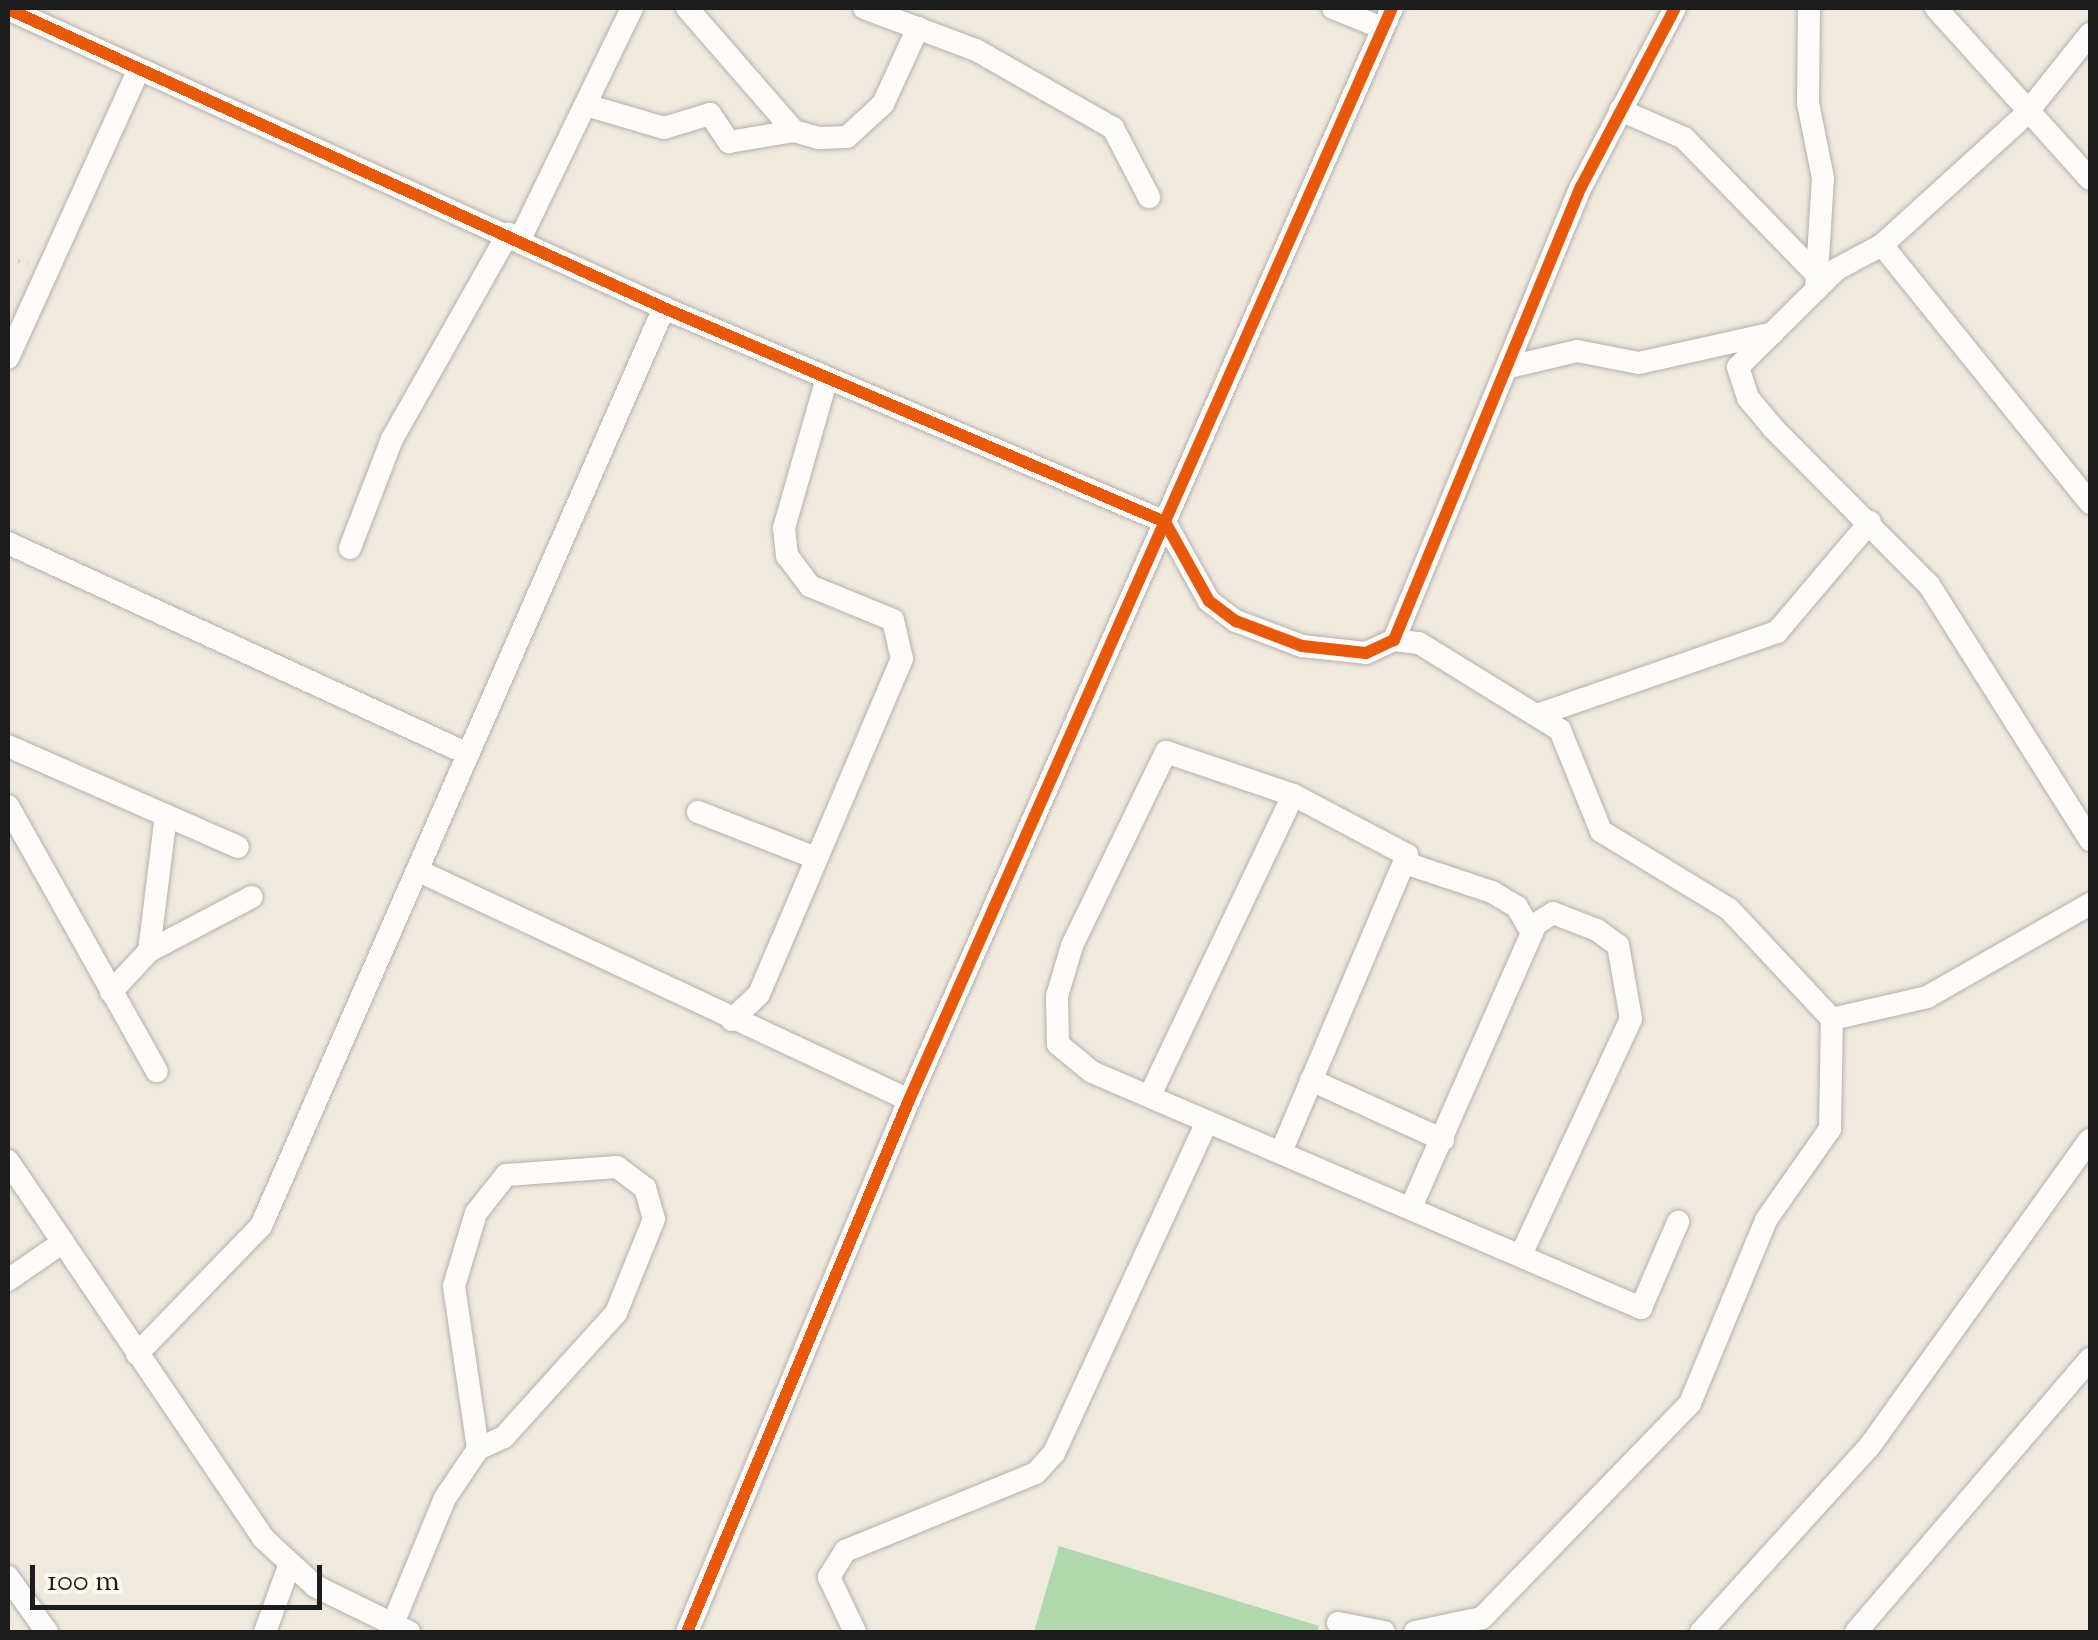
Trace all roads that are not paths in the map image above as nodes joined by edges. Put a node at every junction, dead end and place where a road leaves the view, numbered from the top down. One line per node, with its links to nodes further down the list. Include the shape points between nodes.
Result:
1 (632, 8): 13 (street)
2 (687, 8): 16 (street)
3 (864, 8): 10 (street)
4 (1333, 8): 9 (street)
5 (1675, 8): 14 (street)
6 (1809, 8): 21 (street, via 1808,102 1823,178)
7 (1936, 8): 15 (street)
8 (8, 9): 12 (street)
9 (1387, 18): 28 (street, via 1357,103)
10 (918, 28): 16 (street, via 883,104 847,138); 18 (street, via 976,50 1114,128)
11 (2090, 34): 15 (street)
12 (138, 72): 19 (street); 24 (street)
13 (586, 105): 16 (street, via 664,128 710,114 729,142); 19 (street)
14 (1620, 110): 21 (street, via 1684,138); 25 (street)
15 (2026, 114): 17 (street); 20 (street)
16 (794, 131)
17 (2090, 179)
18 (1150, 197)
19 (514, 236): 22 (street); 31 (street, via 392,439)
20 (1882, 245): 21 (street); 27 (street)
21 (1818, 283): 23 (street)
22 (664, 308): 26 (street); 35 (street)
23 (1774, 333): 25 (street, via 1640,362 1577,352); 29 (street, via 1738,367 1748,398)
24 (8, 358)
25 (1509, 367): 32 (street)
26 (827, 378): 28 (street); 42 (street, via 784,528 788,556 810,586 873,607 902,636 880,724)
27 (2090, 503)
28 (1165, 522): 32 (street, via 1209,601 1236,621 1338,650 1366,653); 55 (street)
29 (1870, 522): 33 (street, via 1777,632); 40 (street, via 1929,585)
30 (8, 542): 35 (street)
31 (350, 548)
32 (1394, 640): 33 (street, via 1420,643)
33 (1540, 714): 51 (street, via 1574,744 1584,802 1601,831 1729,909)
34 (8, 746): 39 (street)
35 (468, 754): 44 (street)
36 (1293, 795): 43 (street, via 1402,847); 54 (street); 54 (street, via 1175,750 1154,762 1072,946 1055,1030 1058,1044 1092,1072)
37 (8, 806): 49 (street)
38 (698, 812): 42 (street)
39 (166, 814): 41 (street); 48 (street)
40 (2090, 840)
41 (238, 846)
42 (816, 858): 50 (street, via 759,994)
43 (1408, 864): 47 (street, via 1492,892 1517,907); 53 (street)
44 (421, 872): 50 (street); 66 (street, via 261,1226)
45 (252, 897): 48 (street)
46 (2090, 904): 51 (street, via 1927,997)
47 (1532, 933): 57 (street); 64 (street, via 1553,913 1618,945 1631,1018)
48 (149, 951): 49 (street)
49 (110, 992): 52 (street)
50 (732, 1020): 55 (street)
51 (1832, 1020): 78 (street, via 1830,1129 1766,1220 1690,1403 1482,1618)
52 (156, 1071)
53 (1311, 1080): 57 (street); 59 (street)
54 (1150, 1093): 56 (street)
55 (908, 1100): 75 (street)
56 (1207, 1122): 59 (street); 76 (street, via 1054,1452 1036,1473 845,1552 829,1577)
57 (1443, 1140): 61 (street)
58 (2090, 1140): 79 (street, via 1869,1448)
59 (1280, 1152): 61 (street)
60 (8, 1161): 63 (street)
61 (1412, 1206): 64 (street)
62 (1678, 1222): 64 (street, via 1640,1308)
63 (63, 1242): 65 (street); 66 (street)
64 (1522, 1255)
65 (8, 1280)
66 (138, 1354): 69 (street)
67 (2090, 1359): 80 (street)
68 (478, 1449): 68 (street, via 454,1286 476,1212 506,1175 617,1167 645,1188 654,1219 616,1313 504,1436); 72 (street, via 445,1498)
69 (290, 1566): 72 (street); 74 (street)
70 (8, 1577): 73 (street)
71 (1338, 1623): 77 (street)
72 (400, 1629)
73 (48, 1632)
74 (265, 1632)
75 (688, 1632)
76 (854, 1632)
77 (1384, 1632)
78 (1415, 1632)
79 (1701, 1632)
80 (1856, 1632)

